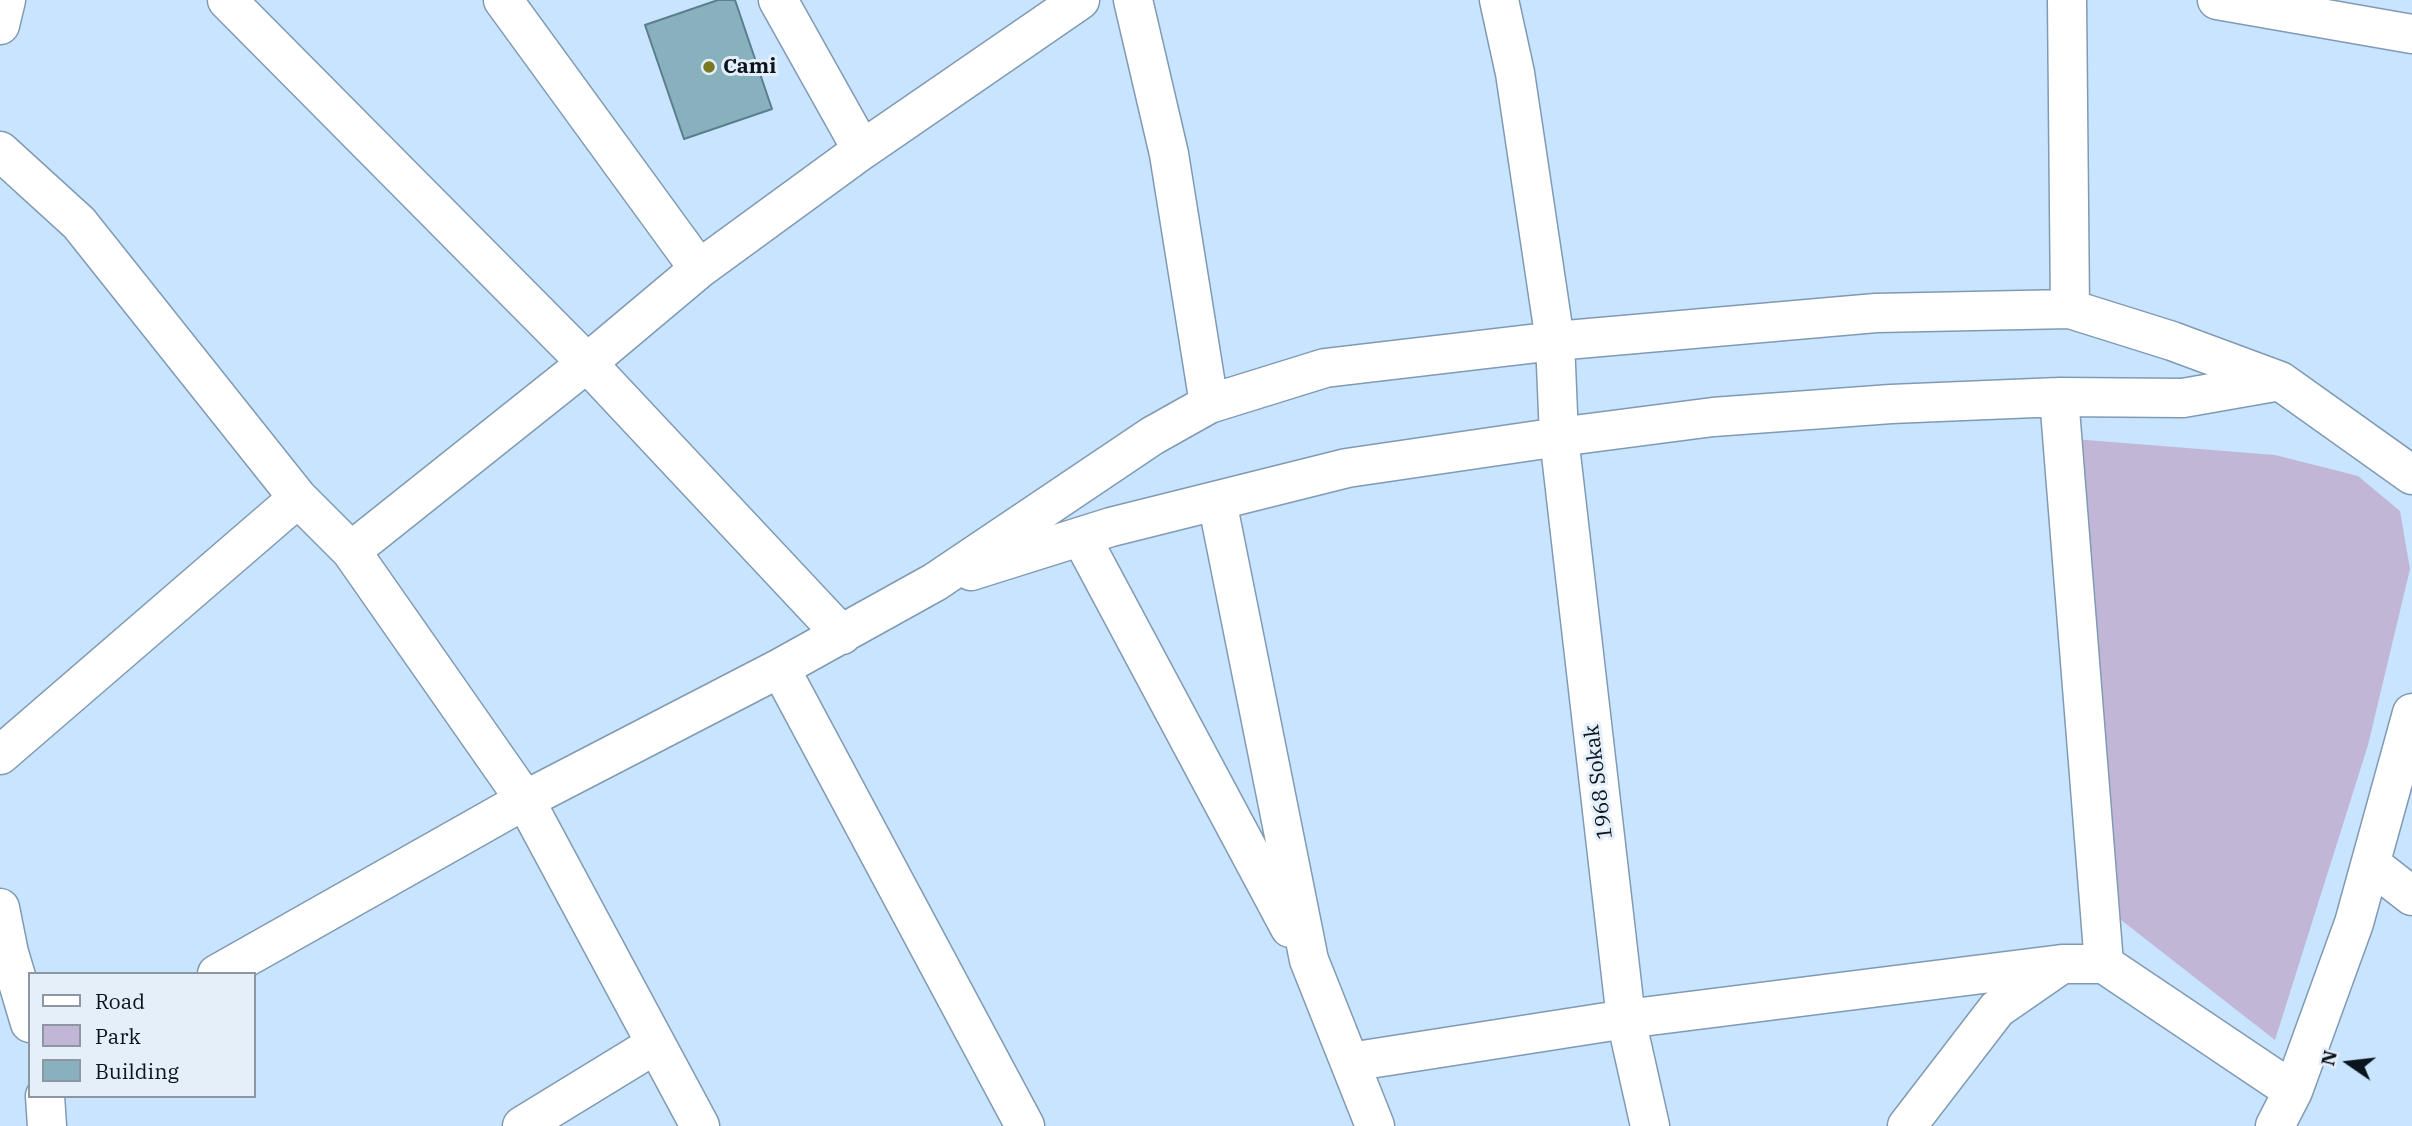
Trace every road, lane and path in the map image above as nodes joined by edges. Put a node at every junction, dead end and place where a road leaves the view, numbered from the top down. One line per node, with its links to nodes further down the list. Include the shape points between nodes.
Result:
1 (6, 0): 10 (street)
2 (227, 0): 17 (street)
3 (778, 0): 13 (street)
4 (1080, 0): 13 (street)
5 (1133, 0): 20 (street, via 1169,154)
6 (1499, 0): 16 (street, 1968 Sokak, via 1515,73)
7 (2067, 0): 15 (street)
8 (2217, 0): 11 (street)
9 (511, 3): 14 (street)
10 (0, 25)
11 (2412, 34)
12 (0, 150): 23 (street, via 79,223)
13 (862, 150): 14 (street)
14 (699, 269): 17 (street)
15 (2070, 309): 16 (street, via 1876,313); 18 (street)
16 (1555, 341): 20 (street, via 1325,368); 21 (street, 1968 Sokak)
17 (587, 363): 26 (street); 28 (street)
18 (2280, 381): 19 (street, via 2183,398); 22 (street)
19 (2059, 397): 21 (street, via 1713,417); 37 (street)
20 (1209, 404): 27 (street, via 1152,436)
21 (1559, 437): 24 (street, via 1348,468); 41 (street, 1968 Sokak)
22 (2412, 475)
23 (298, 498): 26 (street); 31 (street)
24 (1217, 501): 25 (street); 38 (street)
25 (1081, 537): 27 (street); 38 (street)
26 (351, 551): 32 (street)
27 (935, 582): 28 (street)
28 (842, 635): 29 (street)
29 (780, 668): 32 (street); 49 (street)
30 (2412, 713): 33 (street)
31 (0, 755)
32 (525, 800): 39 (street); 42 (street)
33 (2371, 864): 34 (street); 44 (street)
34 (2412, 896)
35 (0, 908): 40 (street)
36 (2062, 964): 37 (street); 41 (street); 52 (street, via 1997,1009)
37 (2104, 964): 44 (street)
38 (1312, 970): 43 (street)
39 (221, 972)
40 (28, 1016)
41 (1626, 1019): 43 (street); 51 (street, 1968 Sokak)
42 (656, 1044): 47 (street); 48 (street)
43 (1350, 1062): 50 (street)
44 (2293, 1091): 53 (street)
45 (45, 1098): 46 (street)
46 (47, 1126)
47 (522, 1126)
48 (700, 1126)
49 (1025, 1126)
50 (1375, 1126)
51 (1650, 1126)
52 (1907, 1126)
53 (2275, 1126)

